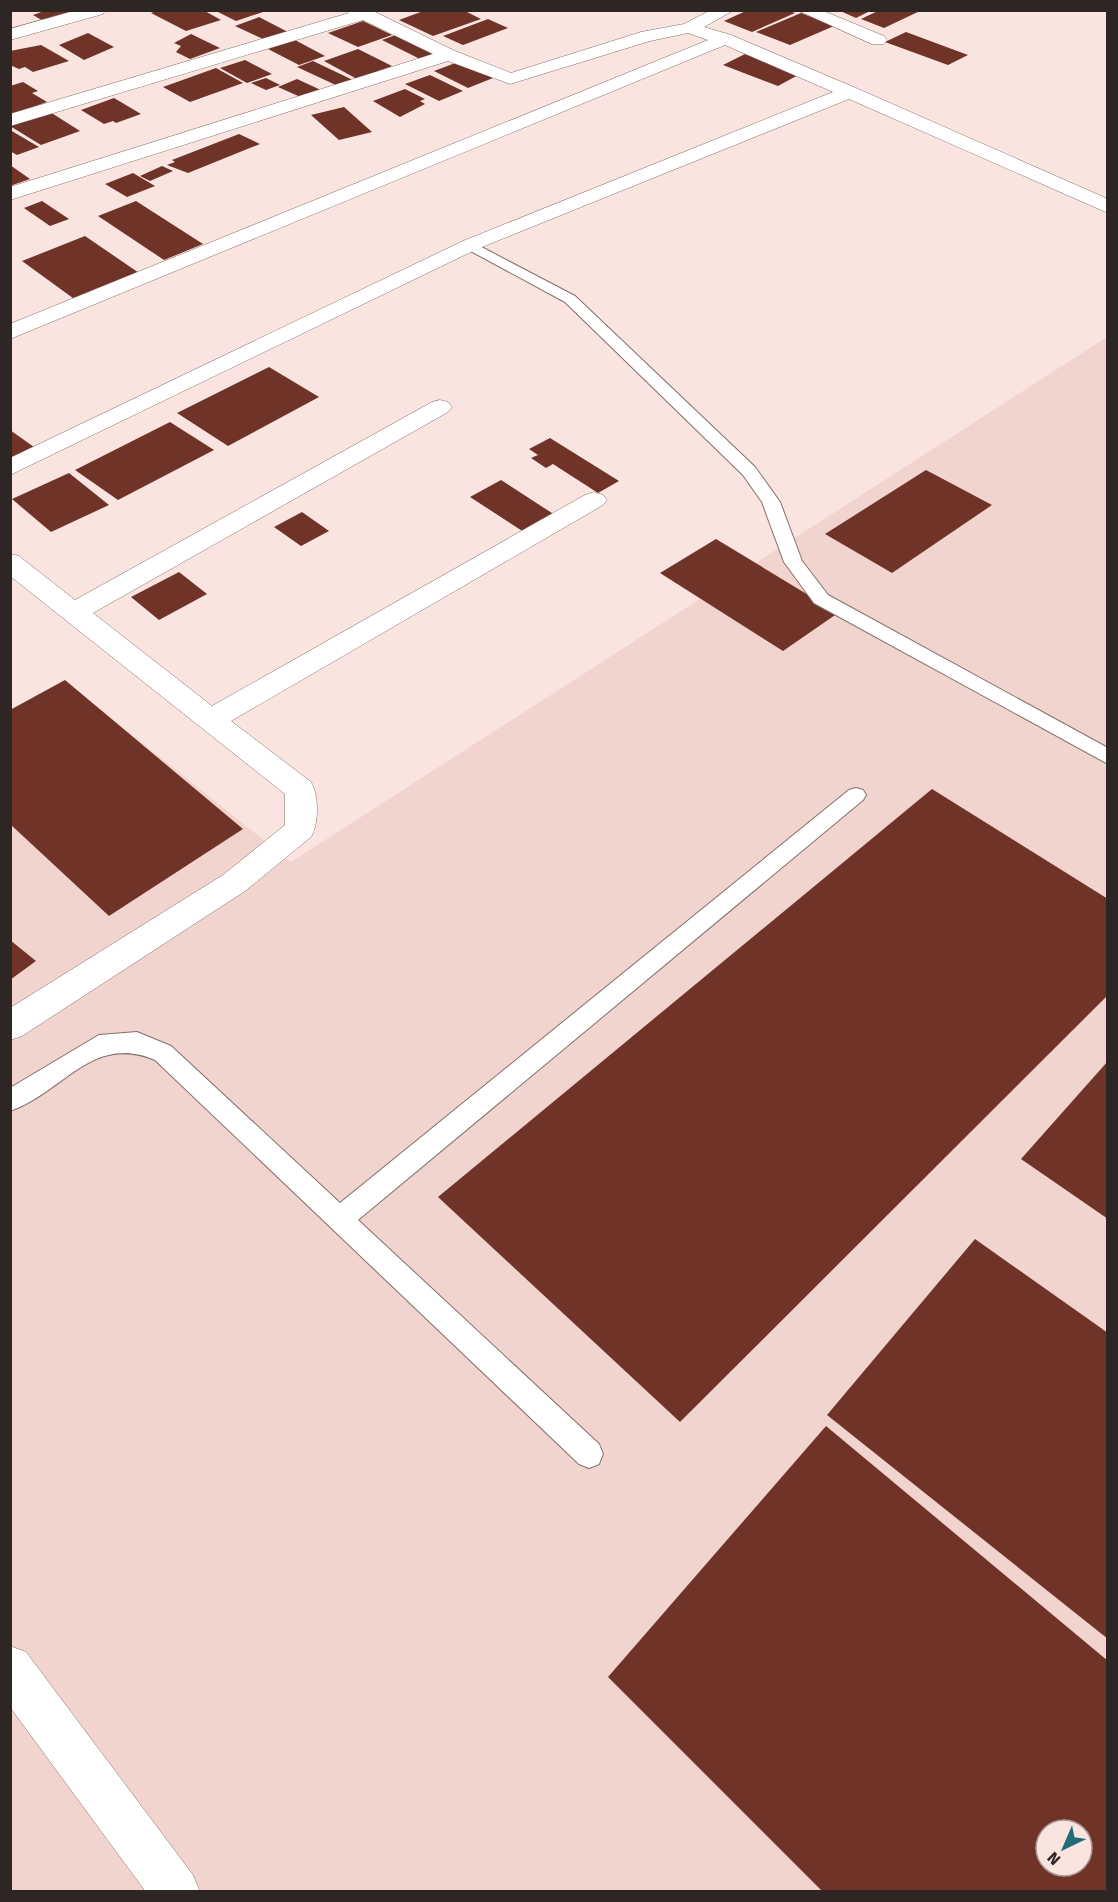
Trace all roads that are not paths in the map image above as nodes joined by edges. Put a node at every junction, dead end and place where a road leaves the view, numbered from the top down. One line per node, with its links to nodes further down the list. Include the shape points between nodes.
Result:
1 (97, 10): 6 (street)
2 (726, 10): 5 (street)
3 (804, 10): 8 (street)
4 (360, 12): 9 (street); 11 (street)
5 (689, 28): 7 (street); 9 (street, via 647,36 510,79)
6 (10, 35)
7 (725, 39): 10 (street); 15 (street)
8 (878, 40)
9 (449, 55): 12 (street)
10 (849, 92): 13 (street); 14 (street)
11 (10, 120)
12 (10, 194)
13 (1107, 207)
14 (470, 245): 17 (street); 22 (lane, via 570,299 749,471 771,502 793,562 820,599)
15 (10, 332)
16 (440, 407): 20 (street)
17 (10, 468)
18 (594, 500): 21 (street)
19 (10, 562): 20 (street)
20 (74, 612): 21 (street)
21 (210, 720): 24 (street, via 300,790 300,829 234,883)
22 (1107, 757)
23 (856, 795): 26 (lane)
24 (10, 1026)
25 (10, 1101): 26 (lane, via 99,1045 137,1042 163,1053)
26 (340, 1218): 27 (lane)
27 (589, 1454)
28 (10, 1668): 29 (street)
29 (176, 1892)

